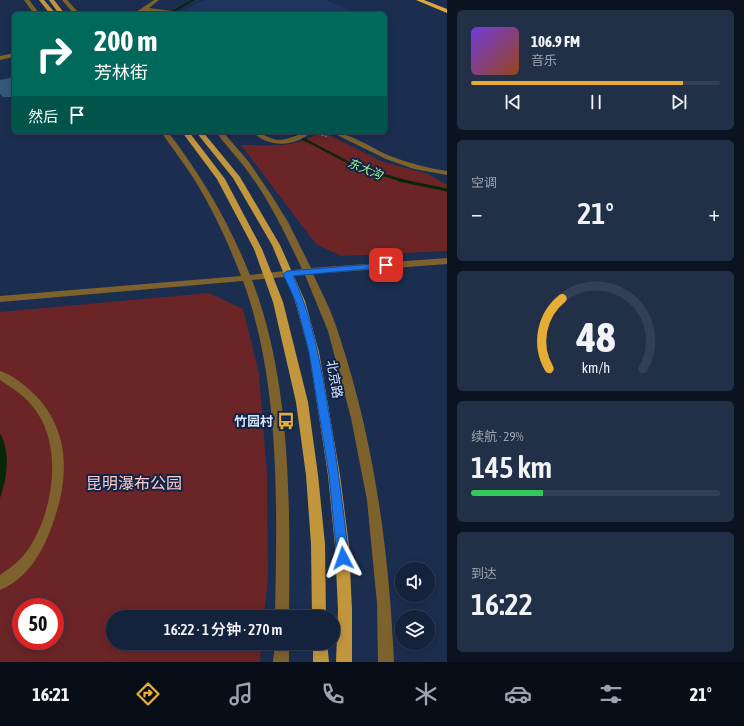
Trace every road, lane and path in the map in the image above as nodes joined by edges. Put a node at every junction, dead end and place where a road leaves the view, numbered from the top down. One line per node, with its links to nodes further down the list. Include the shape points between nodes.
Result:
1 (26, 0): 12 (street)
2 (41, 0): 13 (main road)
3 (51, 0): 14 (main road)
4 (64, 0): 15 (street)
5 (157, 0): 9 (street)
6 (419, 0): 10 (highway)
7 (431, 0): 8 (highway)
8 (447, 7)
9 (144, 9): 11 (street); 16 (street)
10 (447, 10)
11 (169, 11)
12 (35, 12)
13 (50, 12)
14 (60, 12)
15 (75, 12)
16 (139, 12)
17 (12, 55): 18 (street)
18 (0, 58)
19 (166, 134): 33 (street, via 205,188 229,235)
20 (187, 134): 32 (main road, via 221,179 258,249)
21 (201, 134): 31 (main road, 北京路, via 236,177 276,245)
22 (221, 134): 30 (street, via 268,196 284,222)
23 (258, 134): 24 (street, via 263,139 275,142 294,139)
24 (304, 134)
25 (319, 134): 26 (path, via 336,140)
26 (334, 134)
27 (338, 134): 28 (street, via 393,161)
28 (447, 173)
29 (447, 261): 30 (street)
30 (308, 272): 31 (street); 44 (street, via 332,331 358,425 373,500 384,604)
31 (287, 274): 32 (street); 43 (main road, 北京路, via 300,302 314,352 334,475 342,546)
32 (267, 276): 33 (street); 38 (main road, via 278,302 302,402 318,544)
33 (246, 278): 34 (street); 37 (street, via 266,340 281,451 284,542)
34 (0, 299)
35 (0, 375): 36 (street, via 28,394 44,412 54,435 59,461 53,509 38,544 27,562)
36 (0, 583)
37 (282, 610)
38 (319, 610)
39 (282, 650): 41 (street)
40 (320, 650): 42 (main road)
41 (281, 662)
42 (321, 662)
43 (344, 662)
44 (386, 662)

